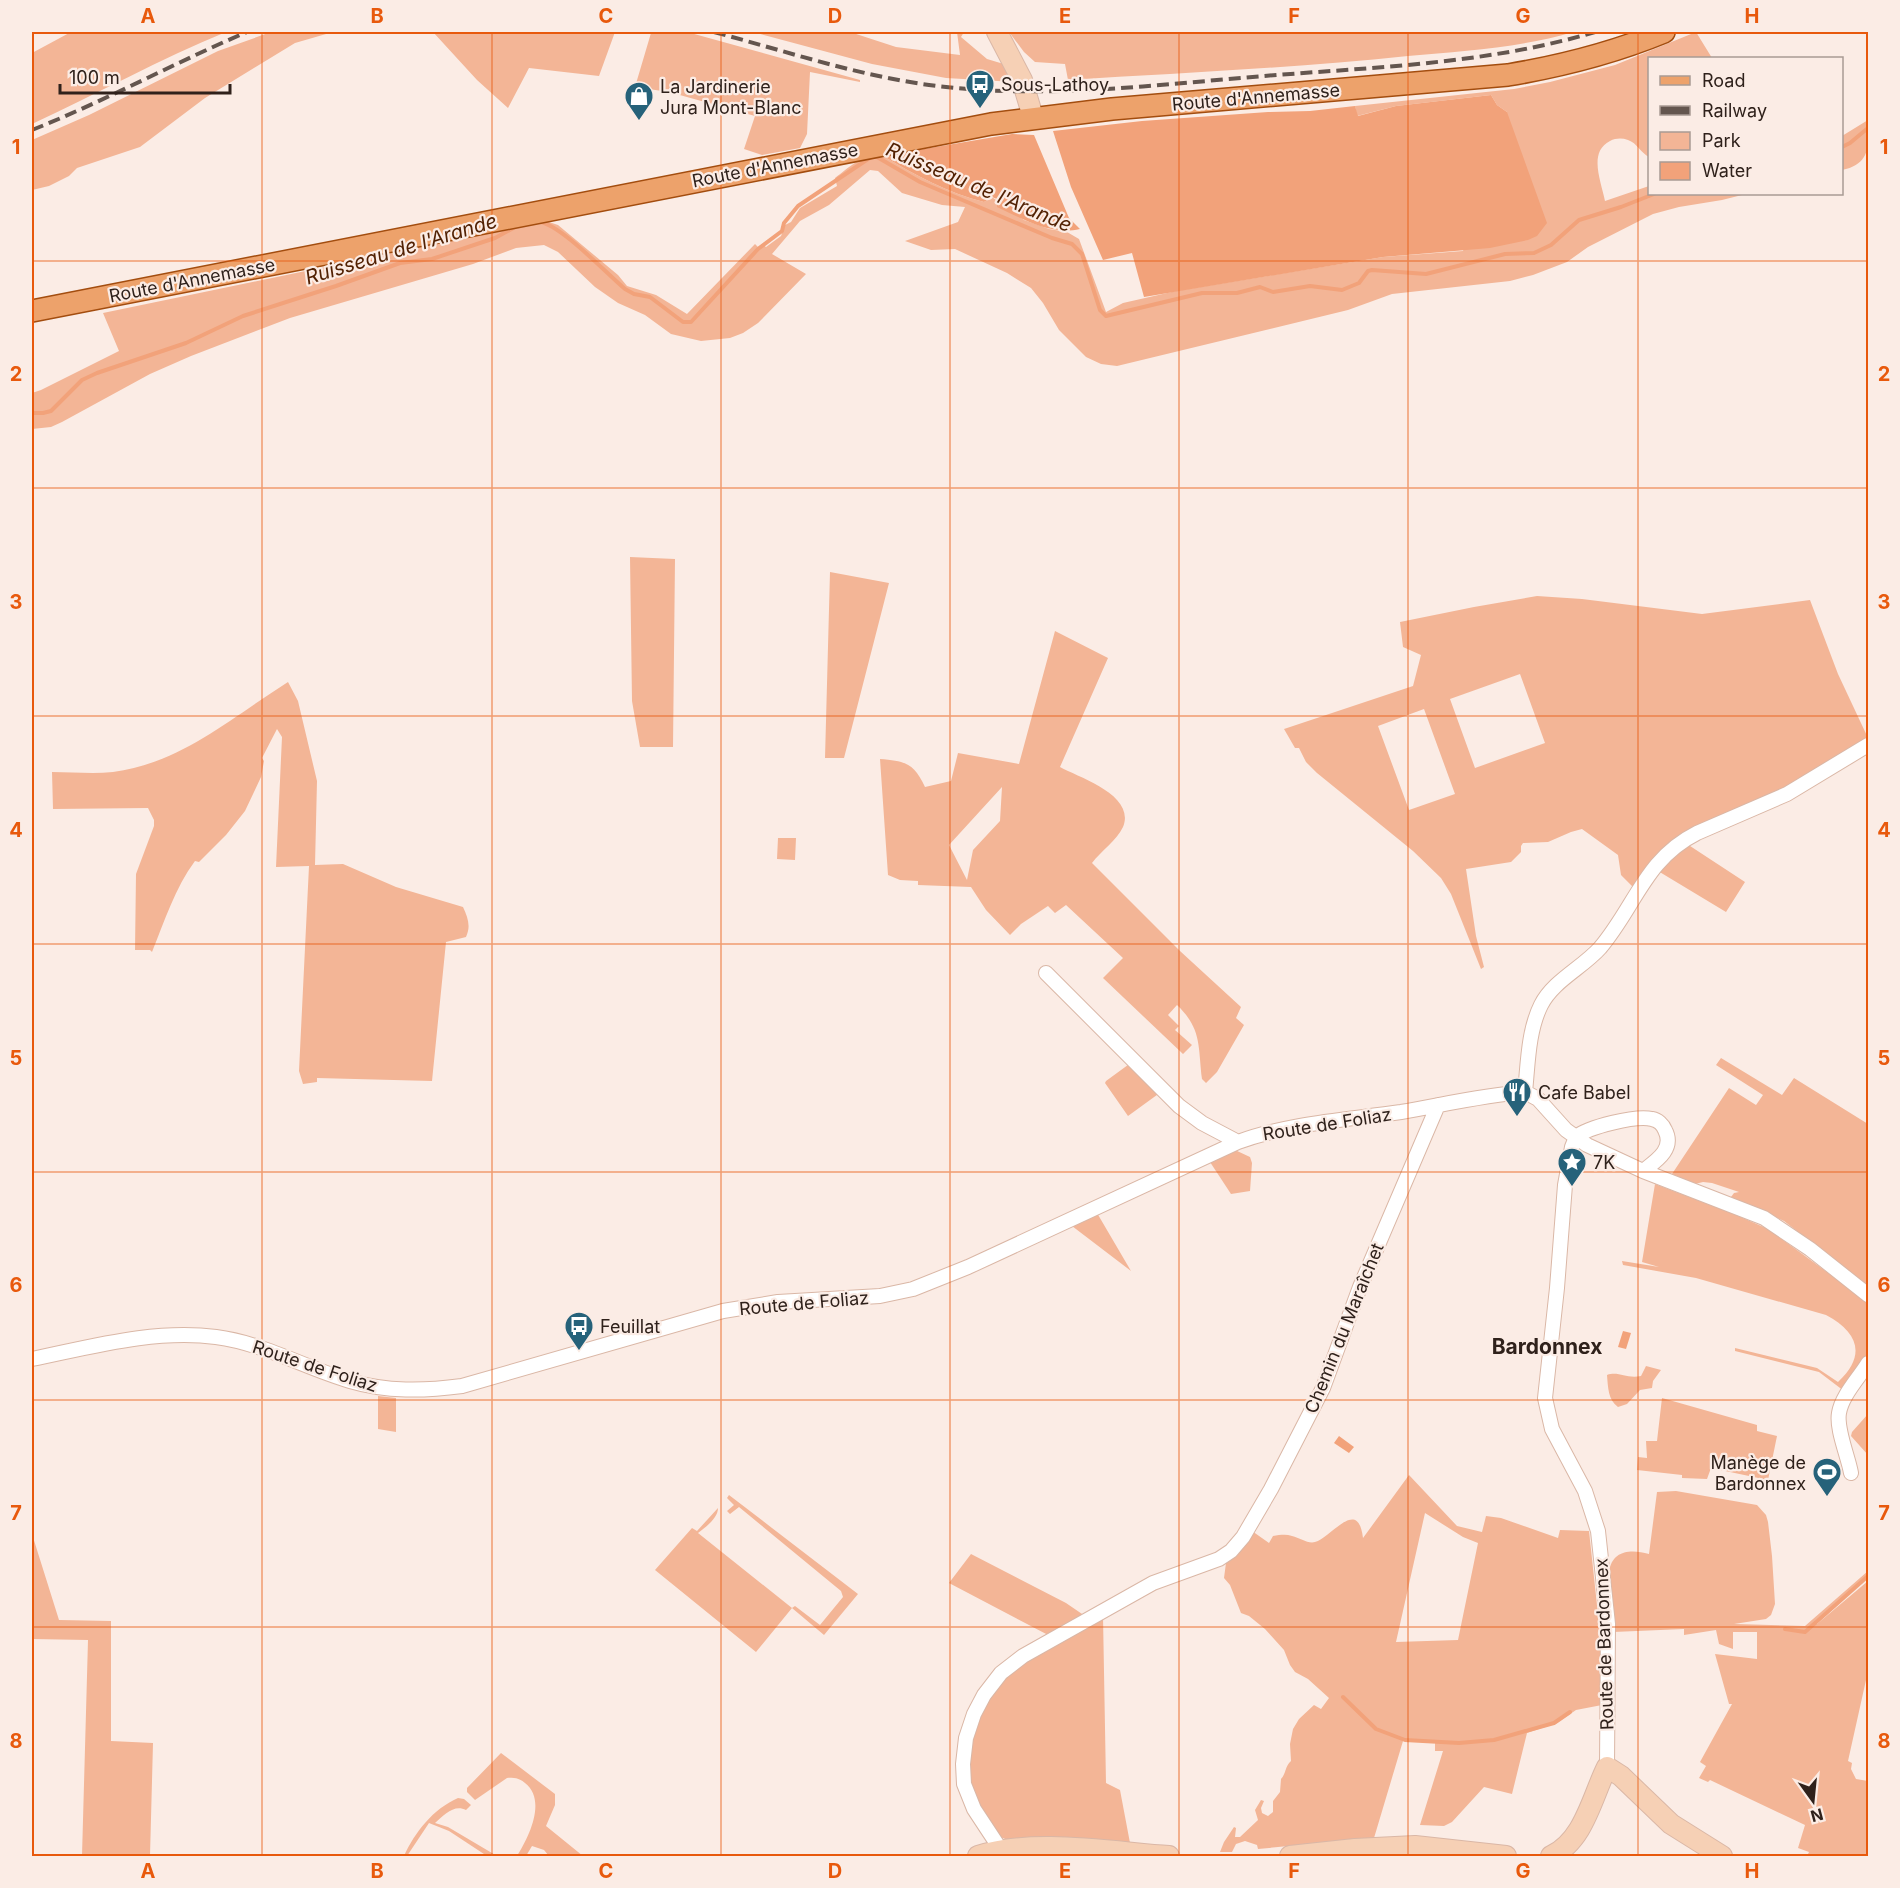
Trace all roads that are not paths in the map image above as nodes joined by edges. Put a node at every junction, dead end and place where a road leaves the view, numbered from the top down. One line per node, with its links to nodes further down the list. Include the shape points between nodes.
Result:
1 (996, 32): 3 (street, via 1022,80)
2 (1664, 32): 3 (main road, Route d'Annemasse, via 1592,58 1508,75)
3 (1033, 117): 4 (main road, Route d'Annemasse)
4 (32, 311)
5 (1869, 745): 7 (street, via 1787,794 1674,846 1654,867 1598,950 1547,995 1532,1031)
6 (1046, 973): 10 (street, via 1179,1106)
7 (1525, 1092): 8 (street, Route de Foliaz); 9 (street, via 1538,1099)
8 (1438, 1105): 10 (street, Route de Foliaz, via 1300,1126); 17 (street, Chemin du Maraîchet, via 1360,1287 1323,1388 1243,1537 1219,1559 1153,1583 1039,1646 1001,1673 984,1695 966,1738 964,1784 974,1809)
9 (1576, 1137): 11 (street); 11 (street, via 1632,1119 1656,1120 1668,1136 1667,1148); 16 (street, Route de Bardonnex, via 1565,1185 1545,1398 1552,1429 1586,1491 1598,1531 1608,1624)
10 (1238, 1142): 13 (street, Route de Foliaz, via 924,1286 880,1296 778,1302 723,1311 462,1386 386,1389 216,1337 189,1335 141,1338)
11 (1643, 1171): 12 (street, via 1764,1218)
12 (1869, 1295)
13 (32, 1359)
14 (1869, 1363): 15 (street, via 1839,1411)
15 (1851, 1473)
16 (1607, 1767): 22 (street, via 1574,1838); 23 (street, via 1671,1824)
17 (1001, 1850): 18 (street); 19 (street, via 1065,1848)
18 (978, 1857)
19 (1169, 1857)
20 (1290, 1857): 21 (street, via 1415,1846)
21 (1506, 1857)
22 (1551, 1857)
23 (1722, 1857)

